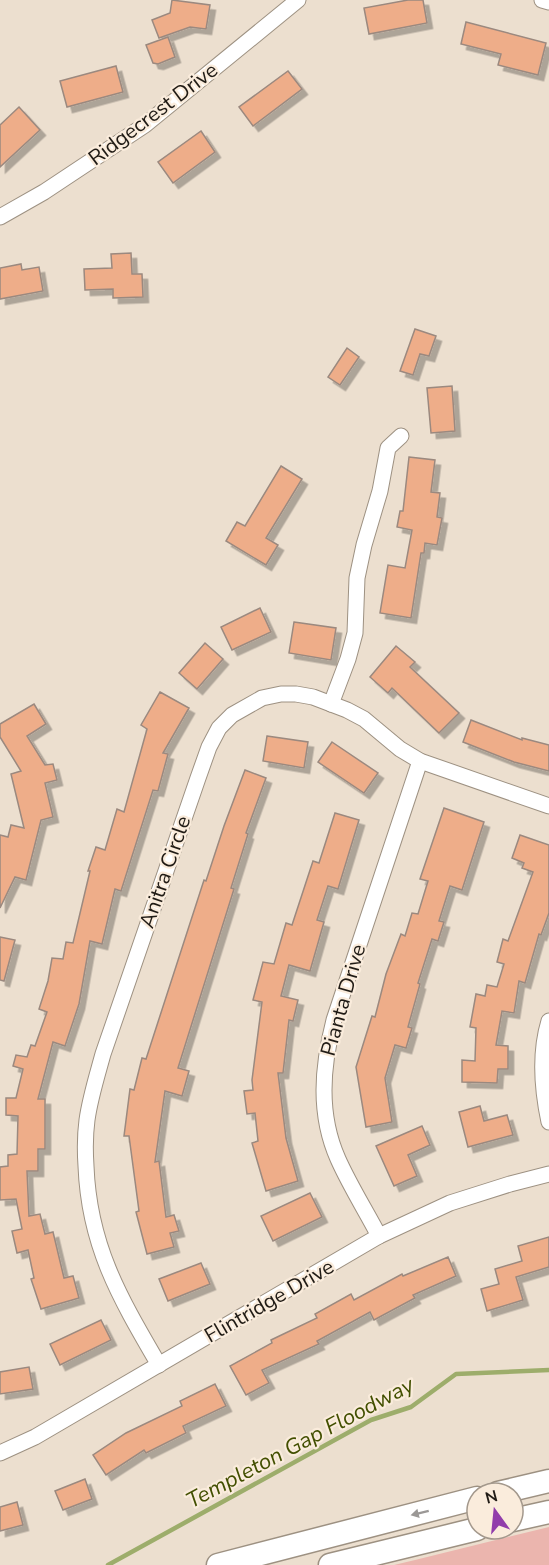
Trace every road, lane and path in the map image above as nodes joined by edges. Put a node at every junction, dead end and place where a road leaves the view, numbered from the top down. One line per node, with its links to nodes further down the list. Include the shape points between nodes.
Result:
1 (298, 0): 4 (street, Ridgecrest Drive, via 145,125)
2 (542, 0): 3 (street)
3 (549, 2)
4 (0, 217)
5 (401, 436): 6 (street, via 388,448 357,578 355,633)
6 (331, 704): 7 (street, Anitra Circle, via 364,719); 13 (street, Anitra Circle, via 296,694 262,698 231,715 219,728 198,778 91,1096 85,1150 95,1234 115,1286)
7 (420, 762): 8 (street, Anitra Circle); 12 (street, Pianta Drive, via 334,1020 323,1080 325,1109 338,1159)
8 (549, 806)
9 (549, 1021): 10 (street, via 543,1071)
10 (549, 1122)
11 (549, 1174): 12 (street, Flintridge Drive, via 450,1203)
12 (379, 1236): 13 (street, Flintridge Drive)
13 (159, 1365): 14 (street, Flintridge Drive)
14 (0, 1454)
15 (549, 1482): 16 (main road)
16 (525, 1487)
17 (465, 1501): 21 (main road, one-way to 21)
18 (549, 1512): 19 (main road)
19 (525, 1517)
20 (465, 1532): 22 (main road)
21 (218, 1565)
22 (330, 1565)

